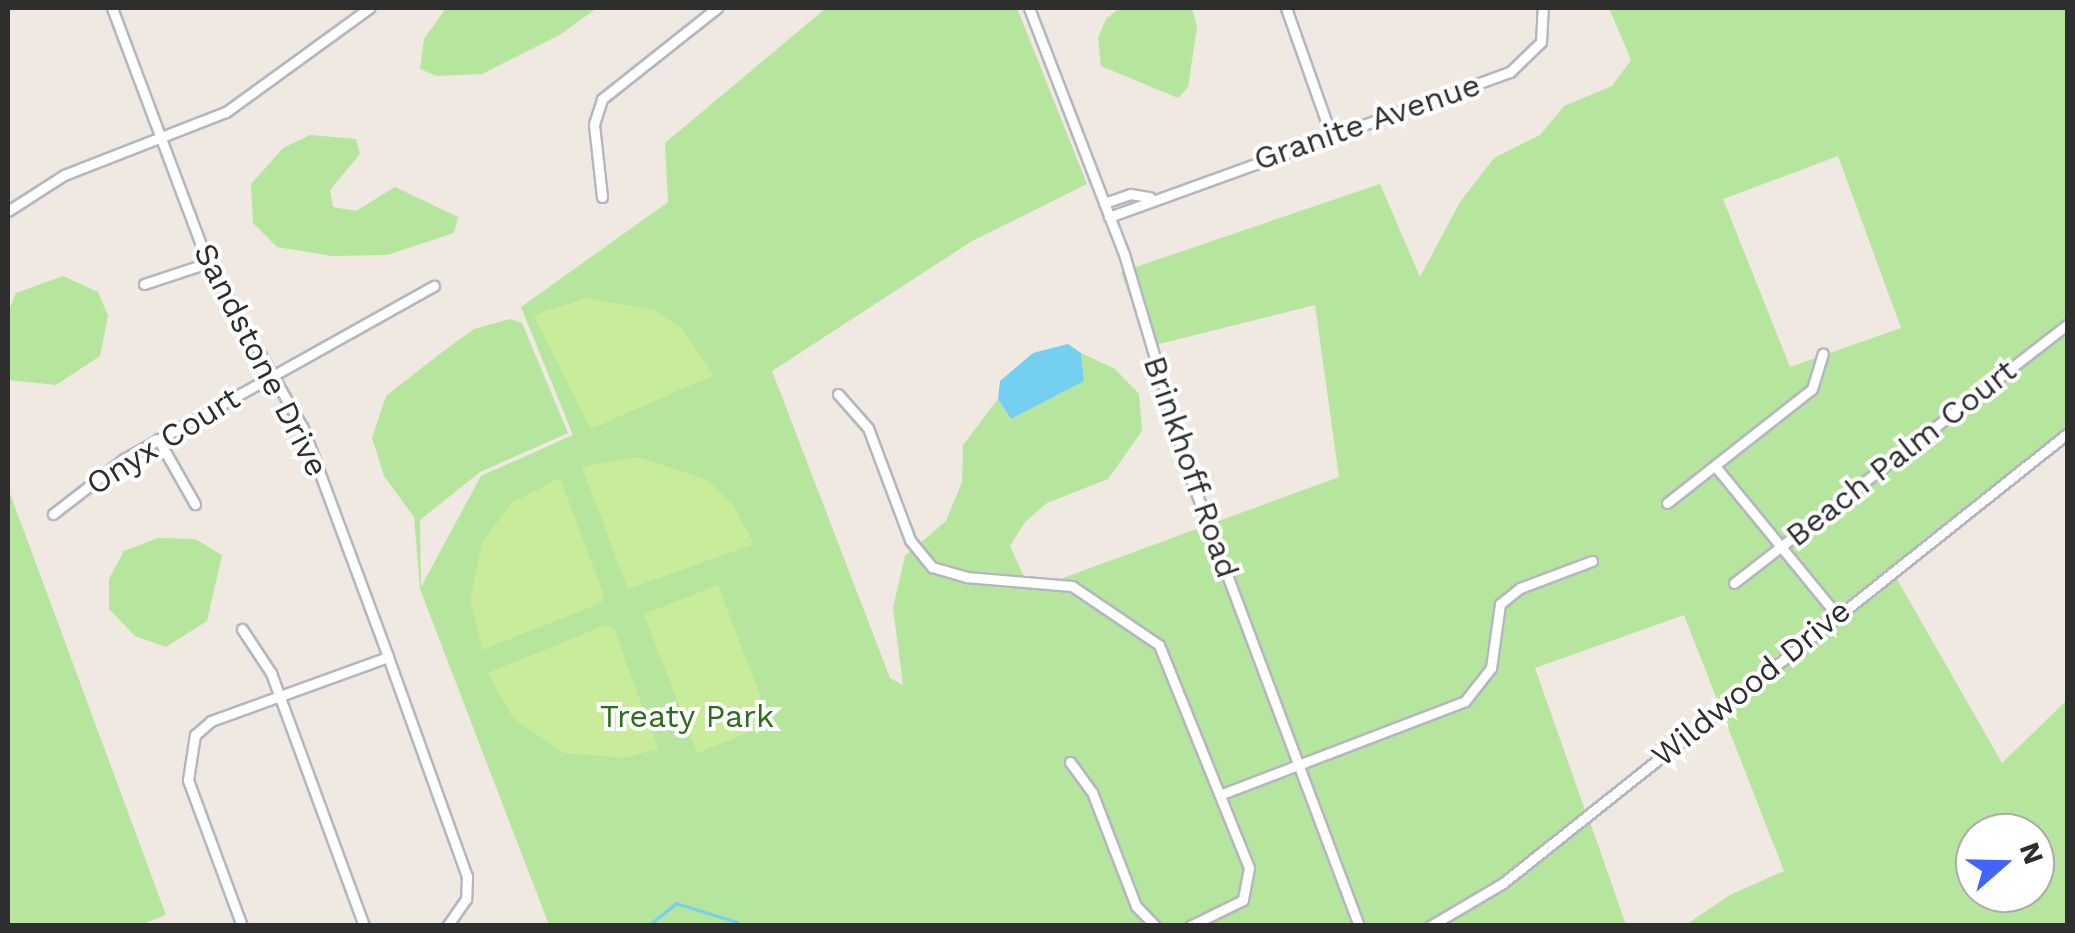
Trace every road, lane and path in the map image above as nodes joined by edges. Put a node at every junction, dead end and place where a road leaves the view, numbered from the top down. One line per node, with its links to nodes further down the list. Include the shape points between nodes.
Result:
1 (112, 8): 8 (street, Sandstone Drive)
2 (370, 8): 8 (street, via 226,112)
3 (717, 8): 9 (street, via 602,100 594,124)
4 (1029, 8): 11 (street, Brinkhoff Road)
5 (1286, 8): 7 (street)
6 (1544, 8): 7 (street, Granite Avenue, via 1540,42 1519,68)
7 (1331, 135): 10 (street, Granite Avenue)
8 (162, 140): 12 (street, via 64,175); 14 (street, Sandstone Drive)
9 (602, 197)
10 (1150, 197): 11 (street, Granite Avenue, via 1130,194); 13 (street, Granite Avenue)
11 (1104, 203): 13 (street, Brinkhoff Road)
12 (8, 211)
13 (1109, 216): 35 (street, Brinkhoff Road, via 1191,478)
14 (208, 263): 15 (street); 19 (street, Sandstone Drive)
15 (144, 284)
16 (434, 286): 19 (street, Onyx Court)
17 (2068, 324): 27 (street, Beach Palm Court)
18 (1824, 354): 23 (street, via 1812,388)
19 (270, 374): 22 (street, Onyx Court); 32 (street, Sandstone Drive, via 306,436)
20 (838, 394): 36 (street, via 868,428 910,540 932,567 966,577 1072,586 1160,644)
21 (2068, 433): 30 (street, Wildwood Drive)
22 (158, 439): 25 (street); 26 (street, Onyx Court)
23 (1715, 466): 24 (street); 27 (street)
24 (1668, 503)
25 (195, 504)
26 (53, 514)
27 (1782, 546): 29 (street, Beach Palm Court); 30 (street)
28 (1592, 562): 35 (street, via 1520,588 1500,604 1491,668 1465,700)
29 (1734, 583)
30 (1836, 614): 43 (street, Wildwood Drive, via 1503,883)
31 (242, 629): 33 (street, via 266,661)
32 (388, 656): 33 (street); 39 (street, Sandstone Drive, via 467,876 466,899)
33 (278, 695): 37 (street, via 211,721 188,752 188,780); 38 (street)
34 (1070, 762): 40 (street, via 1092,792 1136,906)
35 (1299, 765): 36 (street); 42 (street, Brinkhoff Road)
36 (1222, 794): 41 (street, via 1250,884 1230,911)
37 (242, 926)
38 (364, 926)
39 (446, 926)
40 (1154, 926)
41 (1190, 926)
42 (1359, 926)
43 (1430, 926)

